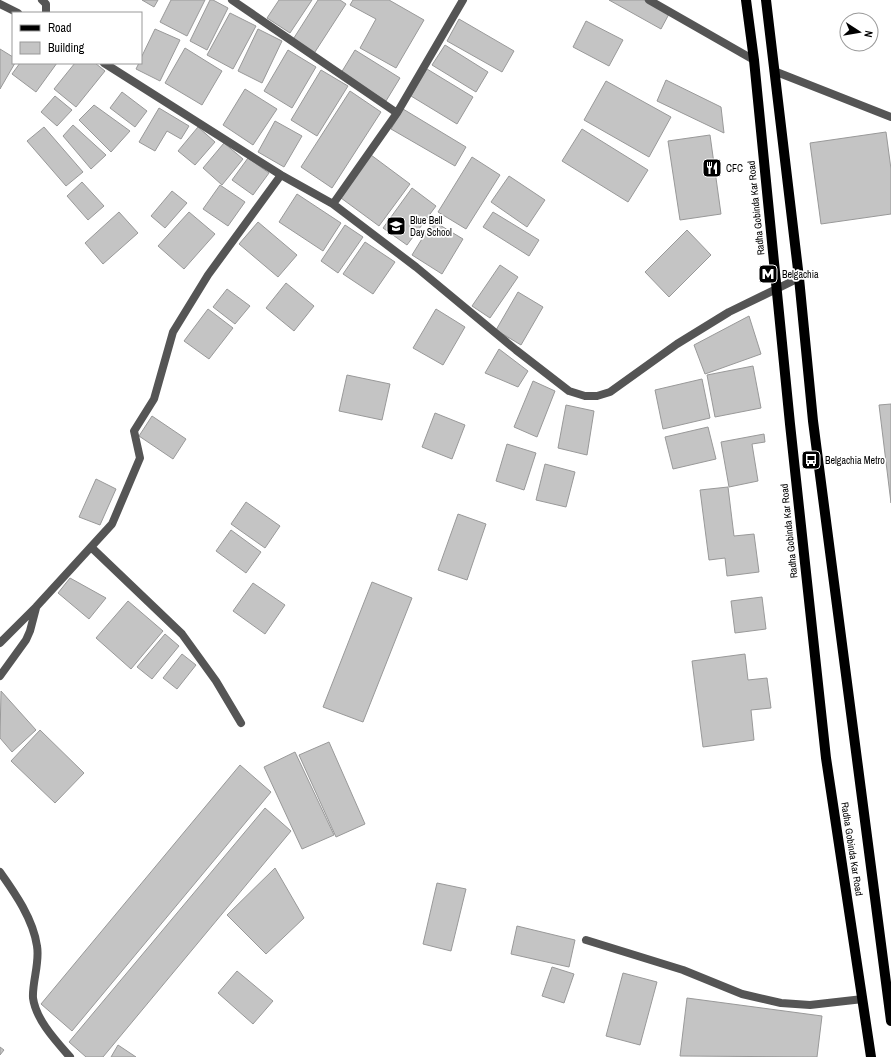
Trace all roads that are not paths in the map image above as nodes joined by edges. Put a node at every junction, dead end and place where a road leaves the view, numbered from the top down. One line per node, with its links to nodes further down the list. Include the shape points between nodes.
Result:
1 (42, 0): 9 (street, via 46,4)
2 (232, 0): 13 (street)
3 (463, 0): 13 (street)
4 (648, 0): 10 (street)
5 (746, 0): 10 (main road, Radha Gobinda Kar Road)
6 (766, 0): 12 (main road)
7 (0, 4): 8 (street)
8 (16, 12)
9 (46, 12)
10 (754, 60): 18 (main road, Radha Gobinda Kar Road)
11 (106, 64): 15 (street)
12 (774, 71): 14 (street); 17 (main road)
13 (397, 113): 16 (street)
14 (891, 117)
15 (282, 175): 16 (street); 19 (street, via 208,276 173,332 154,399 134,431 140,458 112,524)
16 (333, 204): 18 (street, via 416,267 569,391 585,396 610,392 683,340 729,312)
17 (799, 278): 18 (street); 27 (main road, via 813,421)
18 (776, 289): 26 (main road, Radha Gobinda Kar Road, via 826,758)
19 (91, 547): 20 (street); 23 (street, via 182,634 216,681)
20 (36, 607): 21 (street); 22 (street, via 26,640)
21 (0, 643)
22 (0, 676)
23 (241, 723)
24 (0, 872): 28 (street, via 29,920 37,944 33,997 38,1014)
25 (586, 940): 26 (street, via 683,970 742,994 781,1003 810,1005)
26 (863, 999): 29 (main road, Radha Gobinda Kar Road)
27 (891, 1021)
28 (70, 1057)
29 (871, 1057)

